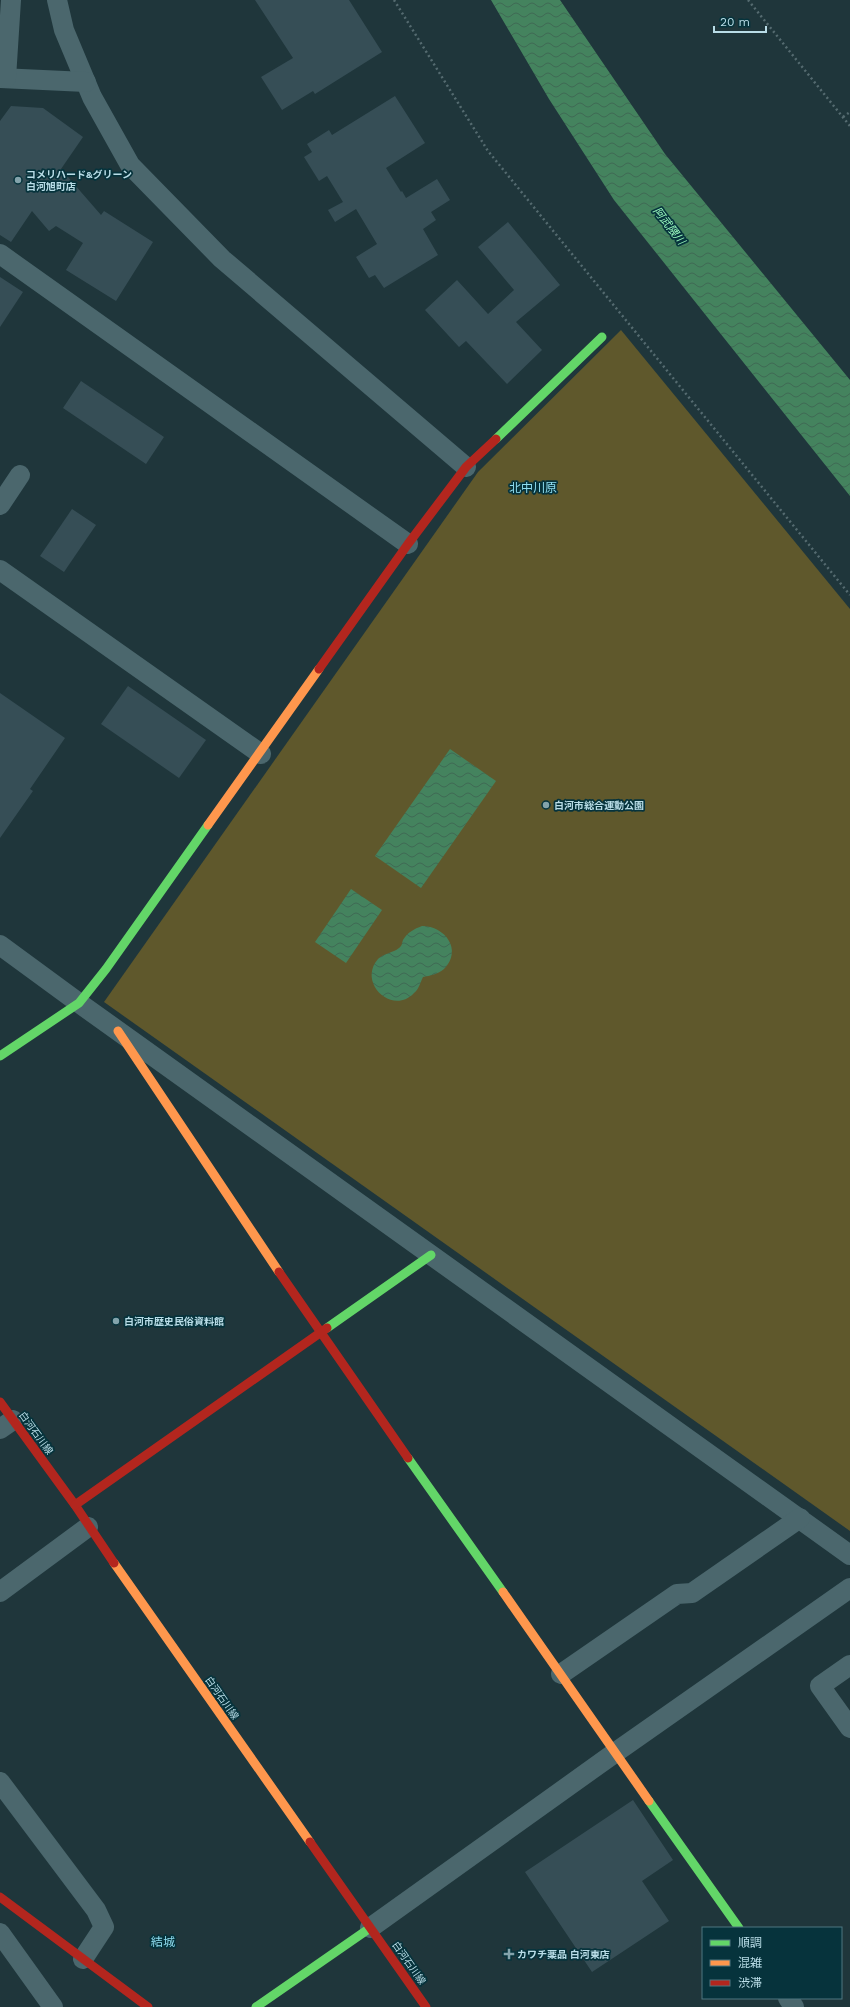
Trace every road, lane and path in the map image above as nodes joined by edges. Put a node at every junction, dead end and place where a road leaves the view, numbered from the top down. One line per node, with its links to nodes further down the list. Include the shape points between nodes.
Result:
1 (11, 0): 5 (street)
2 (57, 0): 6 (street, via 64,30)
3 (394, 0): 17 (path, via 488,151)
4 (748, 0): 8 (path)
5 (3, 78): 6 (street)
6 (86, 82): 12 (street, via 130,165 222,259)
7 (850, 112): 8 (path)
8 (843, 117): 9 (path)
9 (850, 126)
10 (0, 254): 15 (street)
11 (602, 337): 12 (street)
12 (466, 467): 15 (street)
13 (20, 475): 14 (street)
14 (0, 505)
15 (408, 544): 18 (street)
16 (0, 570): 18 (street)
17 (850, 595)
18 (261, 754): 20 (street)
19 (0, 945): 20 (street)
20 (79, 1003): 21 (street); 22 (street)
21 (118, 1031): 23 (street); 24 (street)
22 (0, 1056)
23 (431, 1255): 24 (street); 28 (street)
24 (320, 1333): 27 (street); 34 (street)
25 (0, 1402): 26 (street, 白河石川線)
26 (6, 1424): 27 (street, 白河石川線)
27 (75, 1505): 29 (street, 白河石川線)
28 (800, 1518): 30 (street); 34 (street, via 692,1593 677,1594)
29 (88, 1527): 32 (street); 40 (street, 白河石川線)
30 (850, 1555)
31 (850, 1588): 36 (street)
32 (0, 1592)
33 (850, 1665): 35 (street, via 820,1686)
34 (561, 1674): 36 (street)
35 (850, 1728)
36 (616, 1752): 39 (street); 40 (street)
37 (0, 1782): 42 (street, via 96,1910 104,1927)
38 (0, 1897): 42 (street)
39 (738, 1927)
40 (370, 1928): 45 (street); 46 (street, 白河石川線)
41 (0, 1933): 43 (street)
42 (83, 1959): 44 (street)
43 (53, 2007)
44 (148, 2007)
45 (256, 2007)
46 (426, 2007)

